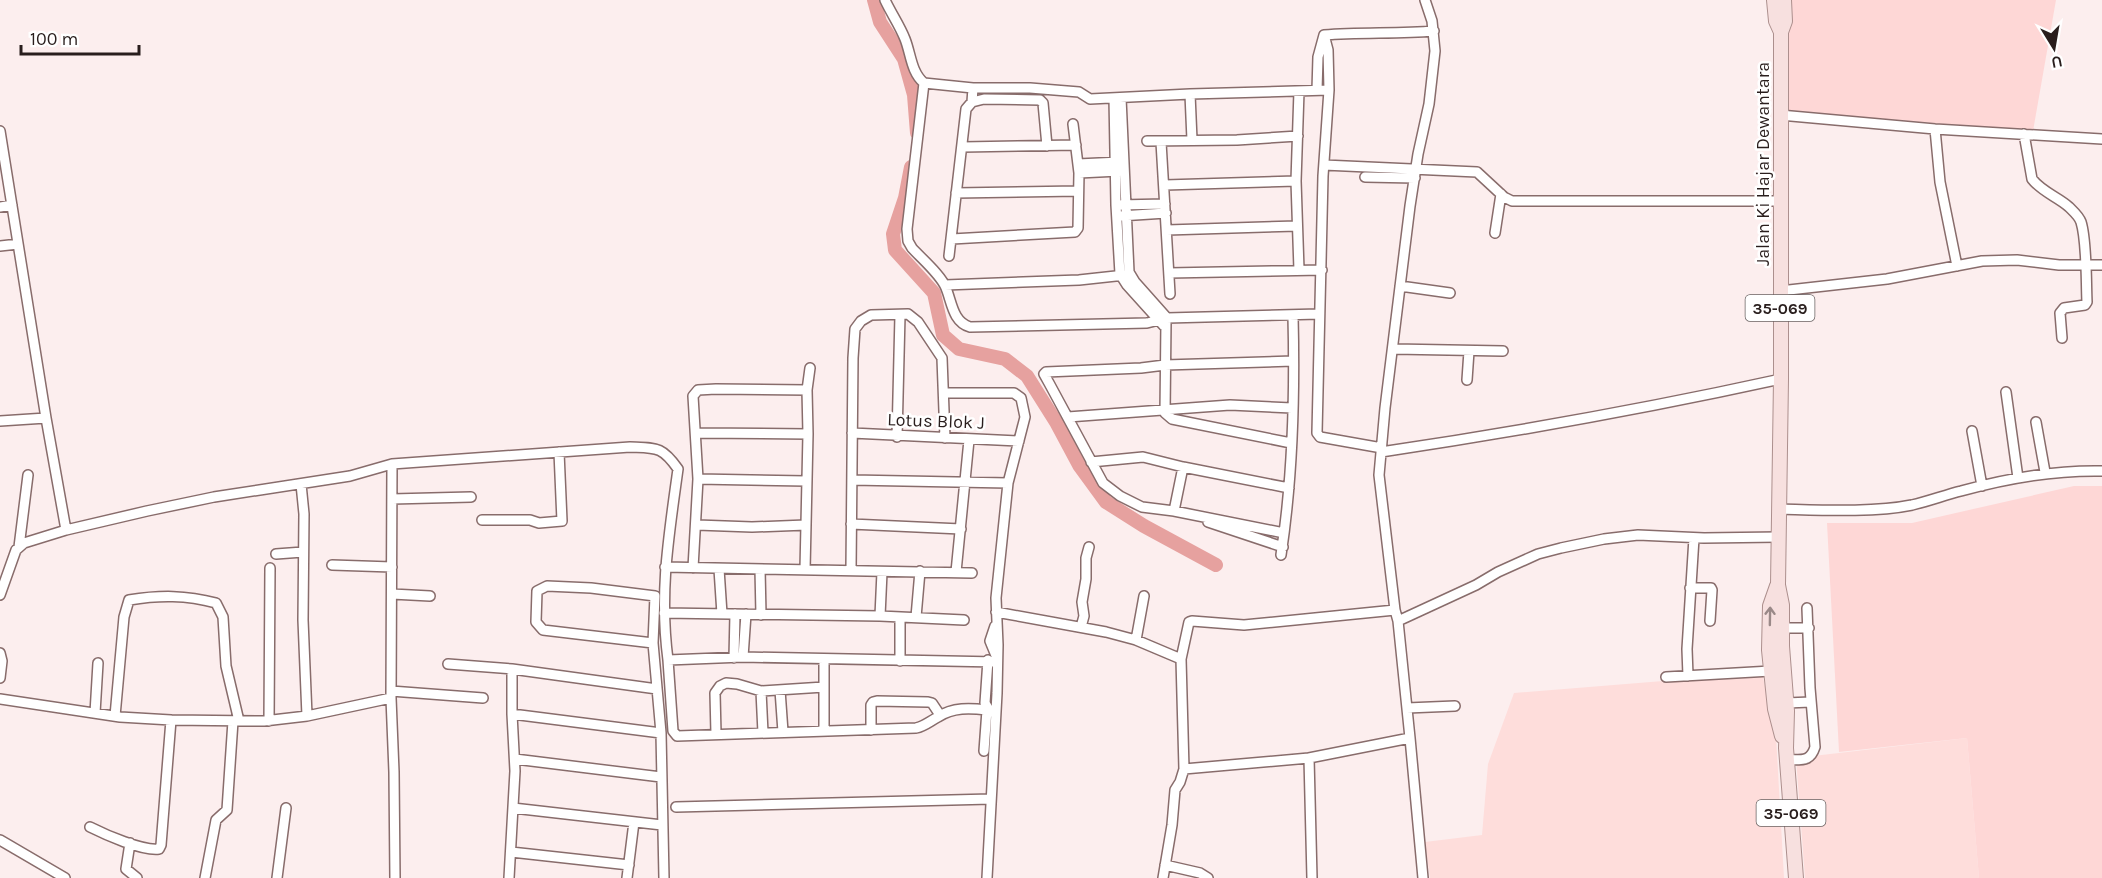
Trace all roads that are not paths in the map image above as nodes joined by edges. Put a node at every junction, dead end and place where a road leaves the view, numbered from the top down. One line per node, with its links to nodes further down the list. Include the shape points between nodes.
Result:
1 (885, 0): 8 (street)
2 (1425, 0): 5 (street)
3 (1774, 0): 6 (main road, Jalan Ki Hajar Dewantara / 35-069)
4 (1784, 0): 6 (main road, Jalan Ki Hajar Dewantara / 35-069)
5 (1434, 31): 7 (street); 33 (street, via 1435,51)
6 (1781, 32): 16 (main road, Jalan Ki Hajar Dewantara / 35-069)
7 (1324, 35): 10 (street, via 1318,57); 11 (street)
8 (924, 83): 9 (street); 59 (street, via 908,241)
9 (973, 88): 14 (street, via 1030,88 1079,92 1090,99); 15 (street)
10 (1317, 90): 11 (street); 12 (street)
11 (1329, 90): 30 (street)
12 (1299, 91): 13 (street); 21 (street)
13 (1190, 94): 14 (street); 23 (street)
14 (1118, 98): 31 (street)
15 (972, 102): 27 (street, via 1040,100); 28 (street, via 966,109)
16 (1780, 115): 18 (street); 40 (main road, Jalan Ki Hajar Dewantara / 35-069)
17 (1073, 124): 26 (street)
18 (1935, 129): 20 (street); 53 (street, via 1940,182)
19 (0, 131): 29 (street)
20 (2024, 134): 22 (street); 54 (street, via 2032,179 2067,205 2080,221)
21 (1298, 136): 23 (street); 35 (street)
22 (2102, 139)
23 (1192, 140): 25 (street)
24 (1147, 141): 25 (street)
25 (1161, 142): 36 (street)
26 (1076, 145): 27 (street); 32 (street)
27 (1047, 146): 28 (street)
28 (963, 147): 38 (street)
29 (1, 149): 41 (street)
30 (1324, 165): 33 (street); 56 (street)
31 (1120, 166): 32 (street); 44 (street)
32 (1078, 168): 37 (street)
33 (1416, 174): 34 (street); 39 (street, via 1477,172); 60 (street)
34 (1365, 177)
35 (1296, 181): 36 (street); 45 (street)
36 (1165, 186): 43 (street)
37 (1078, 191): 38 (street); 48 (street, via 1075,232)
38 (956, 193): 48 (street)
39 (1501, 194): 40 (street, via 1507,200 1523,201); 47 (street)
40 (1781, 201): 61 (main road, Jalan Ki Hajar Dewantara / 35-069)
41 (12, 205): 42 (street); 49 (street)
42 (0, 207)
43 (1166, 208): 44 (street); 46 (street)
44 (1121, 210): 58 (street)
45 (1297, 226): 46 (street); 55 (street)
46 (1167, 230): 57 (street)
47 (1495, 233)
48 (952, 239): 51 (street)
49 (18, 244): 50 (street); 83 (street)
50 (0, 246)
51 (949, 256)
52 (2102, 265): 54 (street)
53 (1957, 266): 54 (street, via 2017,260); 61 (street, via 1887,279)
54 (2085, 266): 68 (street, via 2087,304 2064,308 2060,313)
55 (1299, 270): 56 (street); 57 (street)
56 (1322, 270): 64 (street)
57 (1169, 273): 63 (street)
58 (1126, 275): 59 (street); 67 (street)
59 (945, 285): 67 (street, via 957,319 970,327)
60 (1400, 286): 62 (street); 69 (street)
61 (1780, 291): 75 (main road, Jalan Ki Hajar Dewantara / 35-069)
62 (1450, 293)
63 (1170, 294)
64 (1319, 314): 66 (street); 95 (street, via 1317,435)
65 (900, 315): 79 (street, via 908,314 918,322 942,358); 89 (street, via 871,315 855,329); 90 (street)
66 (1293, 316): 67 (street); 72 (street)
67 (1163, 321): 73 (street)
68 (2062, 338)
69 (1394, 349): 70 (street); 95 (street)
70 (1469, 351): 71 (street); 76 (street)
71 (1503, 351)
72 (1293, 361): 73 (street); 80 (street)
73 (1165, 365): 81 (street); 82 (street, via 1046,372)
74 (810, 368): 77 (street)
75 (1781, 379): 95 (street, via 1604,414); 114 (main road, Jalan Ki Hajar Dewantara / 35-069)
76 (1467, 380)
77 (807, 390): 87 (street, via 698,390 693,396); 88 (street)
78 (2006, 392): 103 (street)
79 (944, 393): 91 (street); 93 (street, via 1014,393 1021,398 1024,417)
80 (1292, 408): 81 (street, via 1230,405); 94 (street)
81 (1165, 410): 82 (street); 94 (street, via 1172,419)
82 (1068, 417): 97 (street)
83 (46, 418): 84 (street); 122 (street)
84 (0, 421)
85 (2036, 422): 101 (street)
86 (1972, 431): 110 (street)
87 (696, 433): 88 (street); 104 (street)
88 (808, 434): 106 (street)
89 (852, 434): 90 (street, Lotus Blok J); 105 (street)
90 (897, 437): 91 (street, Lotus Blok J)
91 (945, 438): 92 (street, Lotus Blok J)
92 (969, 440): 93 (street, Lotus Blok J); 107 (street)
93 (1019, 441): 108 (street)
94 (1291, 443): 111 (street)
95 (1382, 450): 150 (street, via 1379,475)
96 (559, 452): 98 (street); 117 (street, via 560,522); 132 (street, via 630,447 656,448 668,455 678,468)
97 (1091, 462): 99 (street, via 1143,456); 115 (street, via 1103,483 1120,496 1142,507)
98 (392, 464): 109 (street); 113 (street)
99 (1183, 467): 111 (street); 115 (street)
100 (2102, 471): 101 (street)
101 (2045, 472): 103 (street)
102 (28, 475): 126 (street)
103 (2018, 477): 110 (street)
104 (698, 479): 106 (street); 119 (street)
105 (852, 480): 107 (street); 118 (street)
106 (806, 481): 120 (street)
107 (965, 482): 108 (street); 121 (street)
108 (1008, 483): 151 (street)
109 (301, 484): 122 (street, via 214,497); 128 (street)
110 (1982, 486): 114 (street, via 1895,507)
111 (1289, 488): 123 (street)
112 (471, 497): 113 (street)
113 (392, 499): 131 (street)
114 (1779, 509): 124 (main road, Jalan Ki Hajar Dewantara / 35-069)
115 (1174, 511): 116 (street)
116 (1200, 516): 123 (street); 123 (street, via 1208,523 1282,551)
117 (482, 520)
118 (851, 524): 121 (street); 138 (street)
119 (697, 525): 120 (street); 134 (street)
120 (806, 525): 137 (street)
121 (961, 529): 141 (street)
122 (66, 530): 126 (street)
123 (1284, 533)
124 (1779, 537): 125 (street); 143 (main road, Jalan Ki Hajar Dewantara / 35-069)
125 (1694, 538): 144 (street); 161 (street, via 1604,539 1538,554)
126 (19, 547): 146 (street)
127 (1089, 547): 163 (street)
128 (303, 552): 129 (street); 198 (street)
129 (276, 554)
130 (332, 565): 131 (street)
131 (392, 567): 145 (street)
132 (664, 567): 134 (street); 152 (street)
133 (270, 568): 203 (street)
134 (693, 568): 135 (street)
135 (719, 569): 136 (street); 153 (street)
136 (760, 569): 137 (street); 156 (street)
137 (805, 570): 138 (street)
138 (851, 570): 139 (street)
139 (882, 572): 140 (street); 157 (street)
140 (920, 572): 141 (street); 158 (street)
141 (956, 572): 142 (street)
142 (972, 573)
143 (1778, 585): 164 (main road, Jalan Ki Hajar Dewantara / 35-069); 168 (main road, Jalan Ki Hajar Dewantara / 35-069, one-way to 143, via 1770,606)
144 (1690, 588): 162 (street, via 1711,588); 180 (street)
145 (392, 594): 147 (street); 187 (street)
146 (0, 595)
147 (430, 596)
148 (1144, 596): 166 (street)
149 (1808, 608): 165 (street)
150 (1395, 610): 161 (street); 171 (street, via 1244,625 1192,621)
151 (996, 612): 163 (street); 175 (street, via 990,641)
152 (664, 613): 153 (street); 172 (street)
153 (722, 614): 154 (street)
154 (735, 614): 155 (street); 170 (street)
155 (746, 614): 156 (street); 170 (street)
156 (761, 615): 157 (street)
157 (880, 616): 159 (street)
158 (916, 617): 159 (street); 160 (street)
159 (900, 618): 174 (street)
160 (964, 620)
161 (1398, 621): 193 (street)
162 (1710, 621)
163 (1082, 627): 166 (street)
164 (1785, 628): 165 (street); 168 (main road, Jalan Ki Hajar Dewantara / 35-069)
165 (1805, 628): 190 (street)
166 (1140, 642): 171 (street)
167 (653, 643): 167 (street, via 655,596 547,586 537,591 536,622 543,630); 184 (street)
168 (1775, 648): 178 (main road, Jalan Ki Hajar Dewantara / 35-069)
169 (0, 653): 182 (street)
170 (739, 658): 172 (street); 173 (street)
171 (1181, 659): 215 (street)
172 (669, 660): 209 (street, via 673,731 677,736)
173 (824, 660): 174 (street); 183 (street)
174 (900, 661): 175 (street)
175 (994, 661): 194 (street); 200 (street)
176 (98, 663): 195 (street)
177 (448, 664): 179 (street)
178 (1775, 666): 180 (street); 191 (main road, Jalan Ki Hajar Dewantara / 35-069); 212 (main road, Jalan Ki Hajar Dewantara / 35-069, via 1774,710)
179 (512, 669): 184 (street); 196 (street)
180 (1688, 670): 181 (street)
181 (1666, 677)
182 (0, 678)
183 (824, 687): 185 (street); 205 (street)
184 (657, 689): 207 (street)
185 (780, 690): 186 (street); 206 (street)
186 (761, 692): 208 (street); 209 (street, via 737,684 720,686 715,693)
187 (391, 695): 188 (street); 198 (street); 234 (street)
188 (483, 698)
189 (0, 699): 195 (street)
190 (1808, 702): 191 (street); 212 (street, via 1813,755)
191 (1790, 703): 212 (main road, Jalan Ki Hajar Dewantara / 35-069)
192 (1455, 706): 193 (street)
193 (1407, 708): 210 (street)
194 (987, 710): 199 (street, via 956,709); 200 (street); 211 (street)
195 (95, 713): 197 (street)
196 (512, 714): 207 (street); 214 (street)
197 (115, 716): 201 (street); 202 (street, via 129,600 165,595 216,603 224,617 226,666)
198 (307, 716): 203 (street)
199 (940, 716): 204 (street, via 916,729); 204 (street, via 928,702 877,701 872,705)
200 (996, 717): 217 (street)
201 (171, 720): 202 (street); 225 (street, via 161,845 154,849)
202 (236, 721): 203 (street); 232 (street, via 227,810 216,820)
203 (269, 721)
204 (871, 730): 205 (street)
205 (824, 731): 206 (street)
206 (783, 732): 208 (street)
207 (661, 733): 216 (street)
208 (763, 733): 209 (street)
209 (716, 734)
210 (1410, 738): 213 (street); 241 (street)
211 (984, 751)
212 (1790, 756): 242 (main road, Jalan Ki Hajar Dewantara / 35-069)
213 (1309, 758): 215 (street); 240 (street)
214 (515, 759): 216 (street); 220 (street)
215 (1182, 775): 228 (street, via 1175,790)
216 (662, 777): 222 (street)
217 (991, 799): 218 (street); 238 (street)
218 (675, 807)
219 (286, 808): 233 (street)
220 (513, 808): 221 (street); 226 (street)
221 (634, 822): 222 (street); 227 (street)
222 (662, 825): 237 (street)
223 (90, 827): 225 (street)
224 (0, 840): 230 (street)
225 (130, 843): 231 (street, via 126,869)
226 (512, 852): 227 (street); 235 (street)
227 (629, 865): 236 (street)
228 (1166, 865): 229 (street); 239 (street)
229 (1206, 877)
230 (65, 878)
231 (137, 878)
232 (205, 878)
233 (277, 878)
234 (394, 878)
235 (509, 878)
236 (627, 878)
237 (663, 878)
238 (987, 878)
239 (1163, 878)
240 (1312, 878)
241 (1423, 878)
242 (1796, 878)

